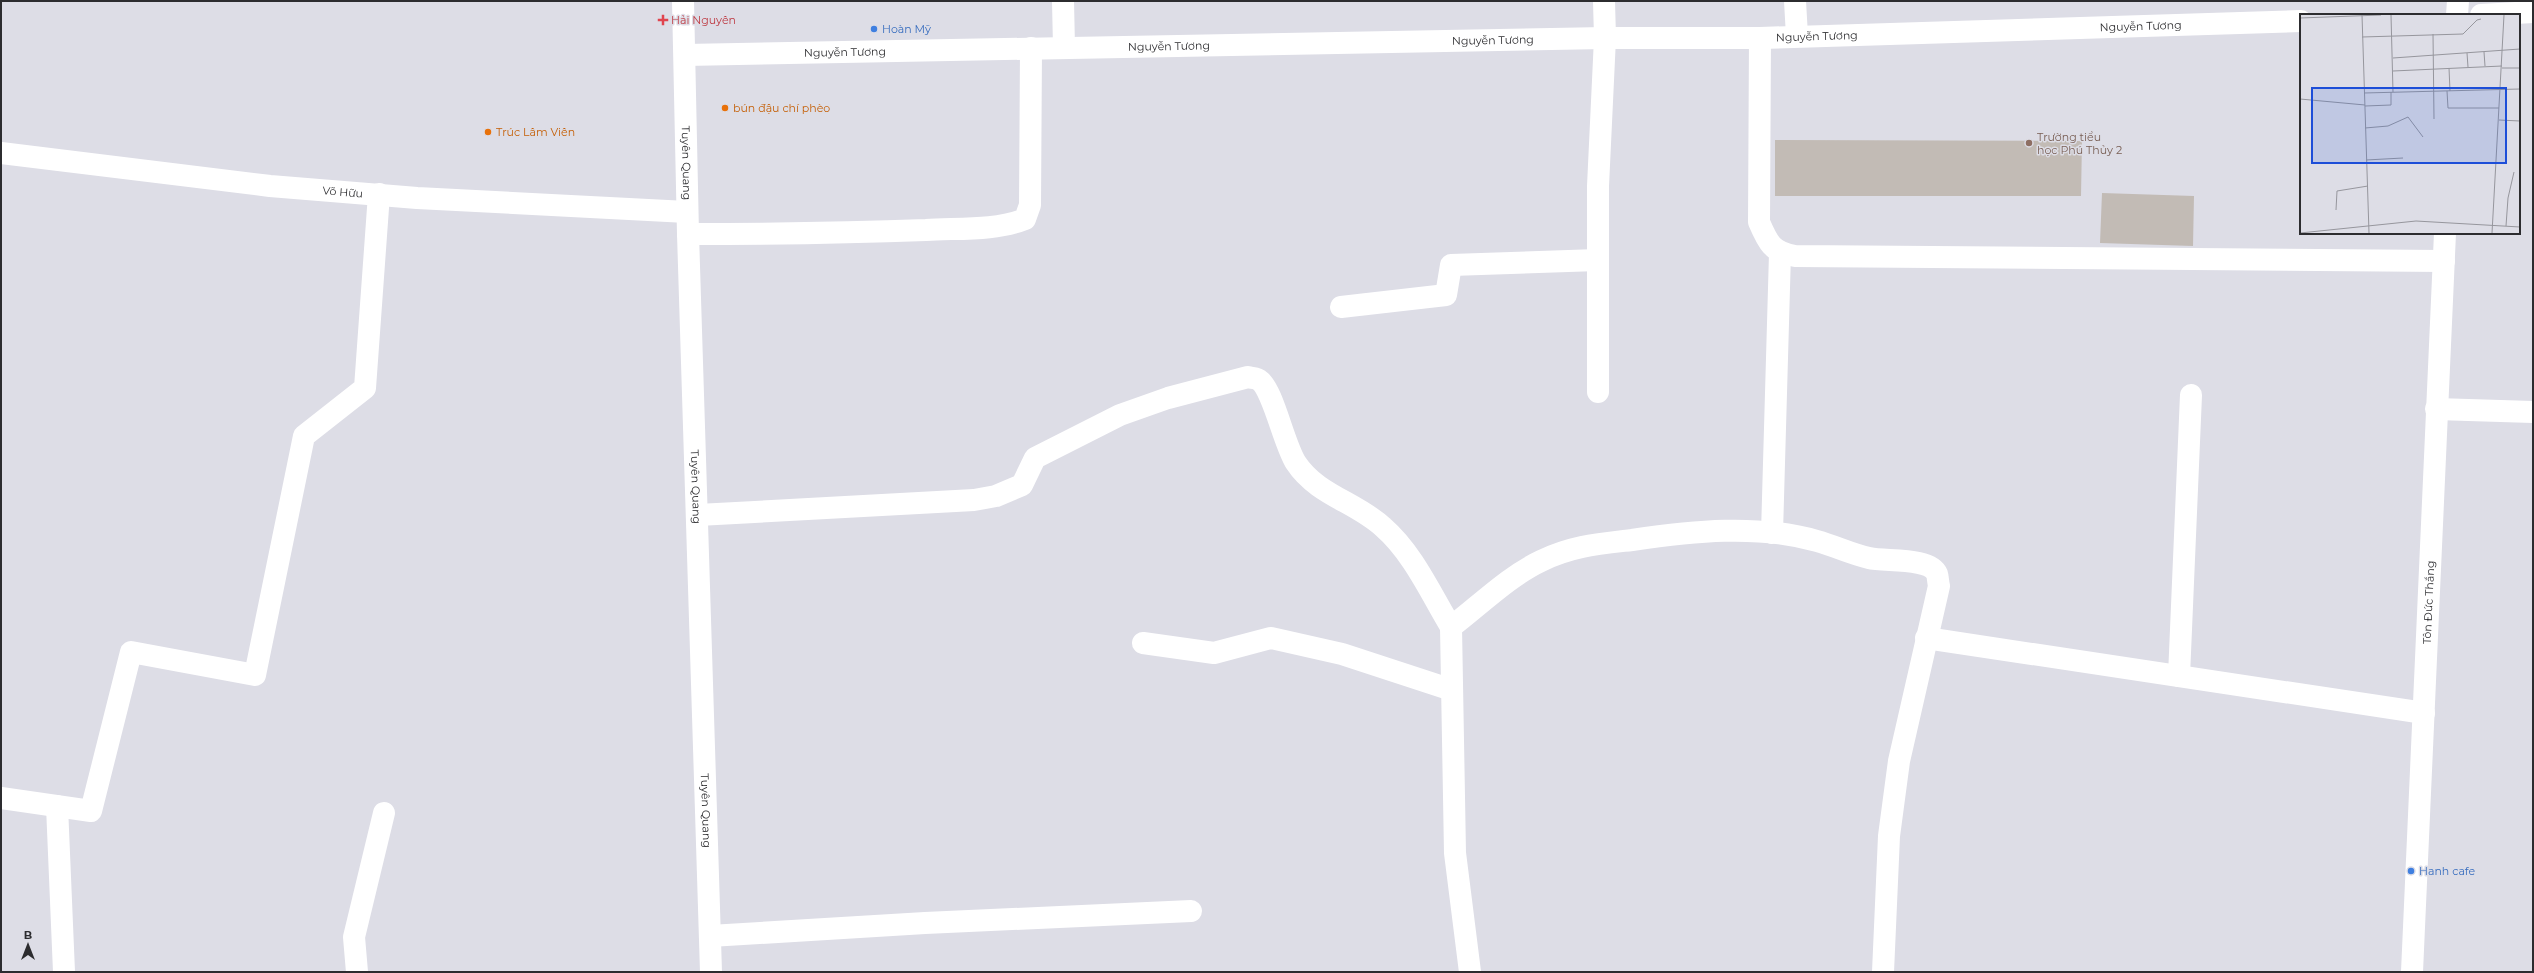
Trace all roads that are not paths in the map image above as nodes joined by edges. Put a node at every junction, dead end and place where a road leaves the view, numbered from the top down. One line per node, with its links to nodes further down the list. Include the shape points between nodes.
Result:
1 (683, 1): 15 (street, Tuyên Quang)
2 (1063, 1): 13 (street)
3 (1604, 1): 11 (street)
4 (1795, 1): 10 (street)
5 (2458, 1): 7 (street)
6 (2533, 12): 8 (street)
7 (2457, 14)
8 (2498, 14)
9 (2300, 21): 10 (street, Nguyễn Tương)
10 (1797, 36): 12 (street, Nguyễn Tương)
11 (1605, 38): 12 (street, Nguyễn Tương); 13 (street, Nguyễn Tương); 22 (street, via 1598,186)
12 (1760, 38): 21 (street, via 1759,222 1766,240)
13 (1064, 47): 14 (street, Nguyễn Tương)
14 (1031, 48): 15 (street, Nguyễn Tương); 19 (street, via 1030,205 1025,219 1016,223 972,228 840,233)
15 (685, 55): 18 (street, Tuyên Quang)
16 (1, 153): 17 (street, Võ Hữu, via 270,186)
17 (380, 194): 18 (street, Võ Hữu); 38 (street, via 365,388 304,436 255,675 131,652 91,811)
18 (687, 212): 19 (street, Tuyên Quang)
19 (688, 234): 29 (street, Tuyên Quang)
20 (2445, 234): 23 (street, Tôn Đức Thắng)
21 (1780, 253): 23 (street, via 1795,256); 30 (street)
22 (1598, 260): 24 (street, via 1451,265 1446,295); 25 (street)
23 (2444, 261): 27 (street, Tôn Đức Thắng)
24 (1341, 307)
25 (1598, 392)
26 (2191, 395): 34 (street)
27 (2436, 409): 28 (street); 36 (street, Tôn Đức Thắng)
28 (2533, 412)
29 (698, 515): 31 (street, via 974,500 996,496 1022,485 1035,458 1120,415 1168,398 1248,377 1259,380 1267,388 1285,441 1296,463 1314,484 1382,526 1402,546); 41 (street, Tuyên Quang)
30 (1772, 533): 31 (street, via 1737,531 1674,534 1590,544 1565,551 1540,562); 32 (street, via 1818,541 1845,553 1871,559 1921,563 1931,567 1937,574 1939,586)
31 (1451, 627): 35 (street)
32 (1926, 638): 34 (street); 46 (street, via 1899,761 1889,836)
33 (1143, 643): 35 (street, via 1214,653 1271,638 1342,654)
34 (2179, 676): 36 (street)
35 (1452, 690): 45 (street, via 1455,853)
36 (2424, 713): 47 (street, Tôn Đức Thắng)
37 (1, 798): 38 (street)
38 (57, 806): 42 (street)
39 (384, 813): 43 (street, via 354,937)
40 (1191, 912): 41 (street, via 933,922)
41 (710, 936): 44 (street, Tuyên Quang)
42 (64, 972)
43 (358, 972)
44 (711, 972)
45 (1470, 972)
46 (1883, 972)
47 (2412, 972)

